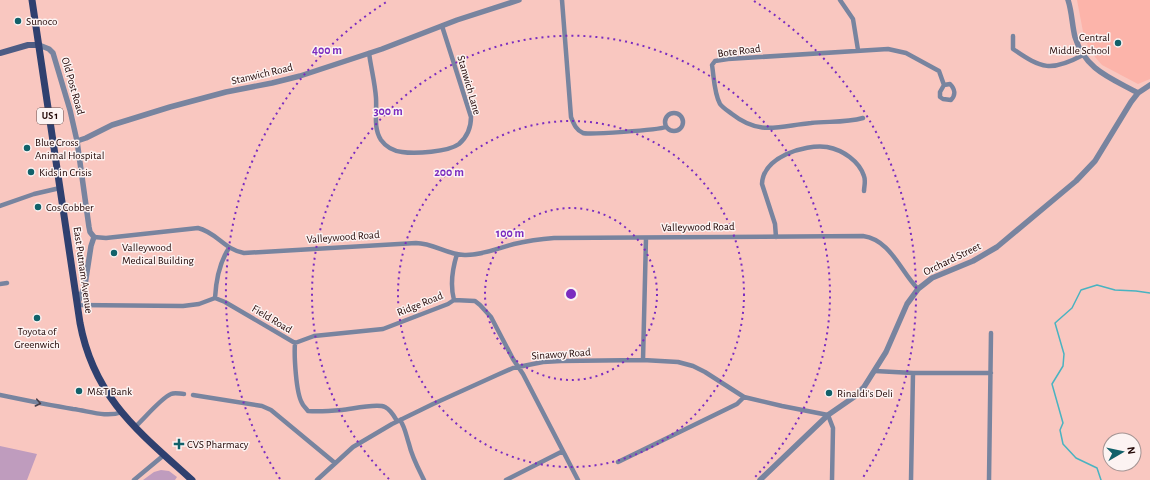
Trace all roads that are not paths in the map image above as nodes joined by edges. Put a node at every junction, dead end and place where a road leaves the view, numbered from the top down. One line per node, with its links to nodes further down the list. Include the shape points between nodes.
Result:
1 (32, 0): 8 (main road, East Putnam Avenue / US 1)
2 (518, 0): 6 (street, Stanwich Road)
3 (562, 0): 17 (street, via 571,117 574,127 584,134 655,130)
4 (840, 0): 9 (street, via 853,19)
5 (1068, 0): 12 (street, via 1075,35)
6 (442, 26): 11 (street, Stanwich Road); 11 (street, Stanwich Lane, via 471,117 469,129 456,146 437,151 408,152 395,150 381,140 377,128 376,98)
7 (1013, 36): 12 (street, via 1013,49 1039,65 1057,66)
8 (39, 45): 10 (main road, via 28,45); 18 (street, Old Post Road, via 51,50 55,57); 19 (main road, East Putnam Avenue / US 1)
9 (858, 50): 13 (street, Bote Road, via 888,49 906,53 939,71); 16 (street, Bote Road, via 716,61 712,65 716,92 721,105 751,125 775,128)
10 (0, 53)
11 (368, 53): 18 (street, Stanwich Road, via 278,82 170,107 112,125)
12 (1083, 55): 15 (street, via 1103,75)
13 (944, 85)
14 (1150, 85): 15 (street, Orchard Street)
15 (1138, 93): 29 (street, Orchard Street, via 1121,116 1095,161 1076,181 997,247 973,261 932,278)
16 (863, 118)
17 (666, 127)
18 (77, 141): 22 (street, Old Post Road, via 89,227)
19 (60, 188): 21 (street); 32 (main road, East Putnam Avenue / US 1)
20 (864, 191): 23 (street, via 865,178 860,166 838,150 815,148 785,155 768,167 762,178 775,224)
21 (0, 206)
22 (94, 237): 25 (street, Valleywood Road, via 106,238 198,228 212,233); 32 (street, via 85,285)
23 (776, 237): 24 (street, Valleywood Road); 29 (street, Valleywood Road, via 870,237 884,245)
24 (646, 238): 26 (street, Valleywood Road, via 538,239 480,254); 35 (street)
25 (229, 248): 26 (street, Valleywood Road, via 251,253 416,242); 30 (street, via 221,263)
26 (457, 254): 31 (street, via 451,292)
27 (7, 283): 28 (street)
28 (0, 284)
29 (918, 288): 37 (street, Orchard Street, via 907,304)
30 (215, 298): 32 (street, via 190,306); 34 (street, Field Road)
31 (454, 300): 34 (street, Ridge Road, via 383,329 314,336); 36 (street, Ridge Road, via 475,301 484,308)
32 (78, 305): 44 (main road, East Putnam Avenue / US 1, via 83,337 92,364 105,391)
33 (991, 332): 39 (street)
34 (295, 343): 46 (street, Field Road, via 298,389 301,402 308,411 379,405 386,407)
35 (643, 360): 36 (street, Sinawoy Road, via 543,362); 43 (street, Sinawoy Road, via 693,366)
36 (519, 367): 46 (street, Sinawoy Road); 48 (street, Ridge Road)
37 (875, 371): 38 (street); 45 (street, Orchard Street, via 859,393)
38 (913, 373): 39 (street); 60 (street)
39 (991, 373): 61 (street)
40 (184, 394): 47 (street, via 173,393 163,399)
41 (0, 395): 44 (street, one-way to 44, via 98,414 114,415)
42 (193, 395): 51 (street, via 262,406 271,410)
43 (744, 397): 45 (street, Sinawoy Road); 50 (street, via 737,404)
44 (122, 412): 47 (main road, East Putnam Avenue / US 1)
45 (828, 415): 58 (street, Orchard Street); 59 (street, via 833,428)
46 (399, 420): 51 (street, Sinawoy Road, via 358,443); 55 (street, via 404,426 415,462)
47 (135, 427): 49 (main road, East Putnam Avenue / US 1)
48 (563, 451): 56 (street); 57 (street, Ridge Road)
49 (164, 455): 52 (street); 53 (main road, East Putnam Avenue / US 1)
50 (618, 462)
51 (335, 463): 54 (street, Sinawoy Road)
52 (134, 480)
53 (192, 480)
54 (317, 480)
55 (424, 480)
56 (506, 480)
57 (578, 480)
58 (760, 480)
59 (832, 480)
60 (911, 480)
61 (990, 480)

